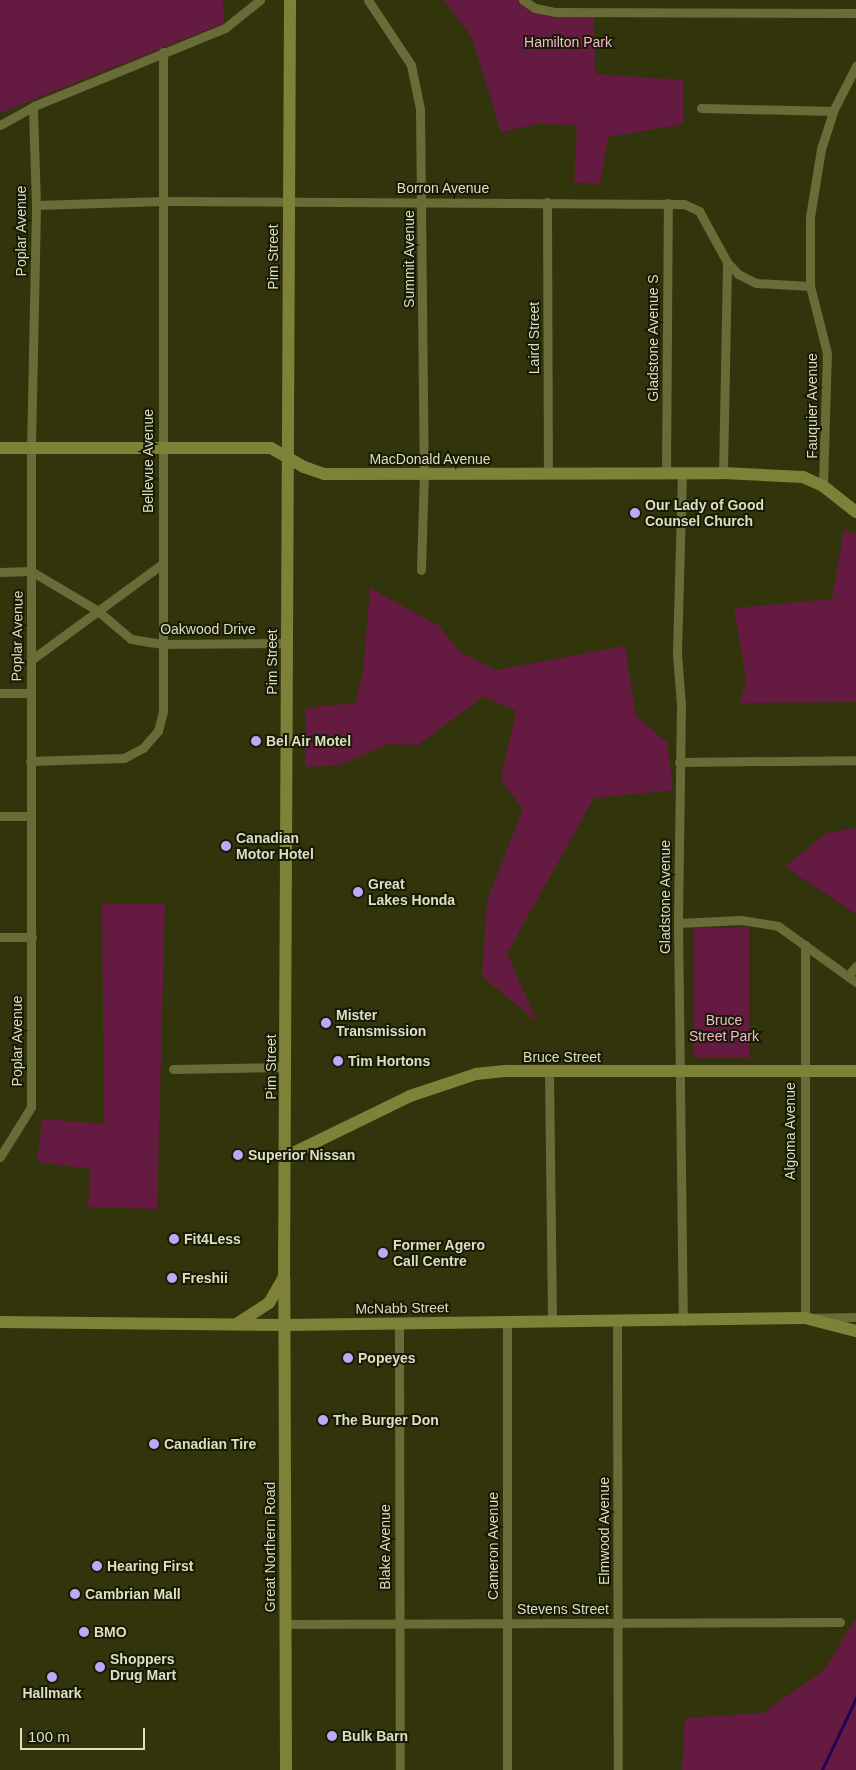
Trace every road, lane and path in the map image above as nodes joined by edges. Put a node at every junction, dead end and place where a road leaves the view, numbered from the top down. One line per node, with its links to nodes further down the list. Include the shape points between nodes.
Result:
1 (260, 0): 6 (street, via 225,28)
2 (290, 0): 13 (main road, Pim Street)
3 (368, 0): 14 (street, Summit Avenue, via 411,65 417,86)
4 (523, 0): 5 (street, via 535,8 555,12)
5 (856, 13)
6 (163, 52): 8 (street); 12 (street, Bellevue Avenue)
7 (856, 66): 10 (street, Fauquier Avenue)
8 (33, 107): 11 (street); 17 (street, Poplar Avenue)
9 (701, 108): 10 (street)
10 (833, 111): 19 (street, Fauquier Avenue, via 822,149 810,217)
11 (0, 125)
12 (164, 200): 13 (street, Borron Avenue); 17 (street, Borron Avenue); 20 (street, Bellevue Avenue)
13 (288, 202): 14 (street, Borron Avenue); 23 (main road, Pim Street)
14 (422, 202): 15 (street, Borron Avenue); 24 (street, Summit Avenue)
15 (548, 202): 16 (street, Borron Avenue); 27 (street, Laird Street)
16 (668, 203): 18 (street, Borron Avenue, via 684,204 699,211); 28 (street, Gladstone Avenue S)
17 (36, 205): 22 (street, Poplar Avenue)
18 (727, 262): 19 (street, Borron Avenue, via 738,274 756,283); 26 (street)
19 (810, 286): 29 (street, Fauquier Avenue, via 827,353)
20 (161, 446): 22 (main road, MacDonald Avenue); 23 (main road, MacDonald Avenue, via 271,448); 31 (street, Bellevue Avenue)
21 (0, 448): 22 (main road, MacDonald Avenue)
22 (31, 448): 34 (street, Poplar Avenue)
23 (288, 457): 24 (main road, MacDonald Avenue, via 324,474); 36 (main road, Pim Street)
24 (424, 473): 27 (main road, MacDonald Avenue); 32 (street)
25 (682, 473): 26 (main road, MacDonald Avenue); 28 (main road, MacDonald Avenue); 43 (street, Gladstone Avenue)
26 (723, 473): 29 (main road, MacDonald Avenue, via 803,477)
27 (548, 474): 28 (main road, MacDonald Avenue)
28 (666, 474)
29 (823, 486): 30 (main road, MacDonald Avenue)
30 (856, 512)
31 (161, 566): 35 (street); 37 (street, Bellevue Avenue)
32 (421, 570)
33 (0, 572): 34 (street)
34 (31, 572): 35 (street, Oakwood Drive); 38 (street, Poplar Avenue)
35 (98, 611): 37 (street, Oakwood Drive, via 131,639); 38 (street)
36 (287, 643): 37 (street, Oakwood Drive); 53 (main road, Pim Street)
37 (161, 644): 42 (street, Bellevue Avenue, via 163,712 158,731 143,748 124,758)
38 (31, 660): 40 (street, Poplar Avenue)
39 (0, 693): 40 (street)
40 (30, 693): 42 (street, Poplar Avenue)
41 (856, 760): 43 (street)
42 (30, 761): 45 (street, Poplar Avenue)
43 (679, 762): 46 (street, Gladstone Avenue)
44 (0, 816): 45 (street)
45 (31, 816): 48 (street, Poplar Avenue)
46 (678, 923): 49 (street, via 741,920 778,926); 55 (street, Gladstone Avenue)
47 (0, 937): 48 (street)
48 (32, 937): 59 (street, Poplar Avenue, via 30,1107)
49 (805, 945): 51 (street); 56 (street, Algoma Avenue)
50 (856, 966): 51 (street)
51 (848, 976): 52 (street)
52 (856, 982)
53 (286, 1067): 54 (street); 60 (main road, Pim Street)
54 (174, 1069)
55 (681, 1071): 56 (main road, Bruce Street); 58 (main road, Bruce Street); 65 (street, Gladstone Avenue)
56 (804, 1071): 57 (main road, Bruce Street); 63 (street, Algoma Avenue)
57 (856, 1071)
58 (549, 1072): 60 (main road, Bruce Street, via 507,1071 446,1082); 68 (street)
59 (0, 1157)
60 (285, 1157): 61 (main road, Pim Street)
61 (284, 1277): 70 (main road, via 269,1303); 71 (main road, Pim Street)
62 (856, 1317): 63 (street, McNabb Street)
63 (805, 1318): 65 (main road, McNabb Street); 72 (main road, McNabb Street)
64 (617, 1321): 65 (main road, McNabb Street); 68 (main road, McNabb Street); 75 (street, Elmwood Avenue)
65 (683, 1321)
66 (0, 1322): 70 (main road, McNabb Street)
67 (507, 1322): 68 (main road, McNabb Street); 69 (main road, McNabb Street); 74 (street, Cameron Avenue)
68 (552, 1322)
69 (399, 1323): 71 (main road, McNabb Street); 77 (street, Blake Avenue)
70 (237, 1324): 71 (main road, McNabb Street)
71 (285, 1325): 76 (main road, Great Northern Road)
72 (856, 1331)
73 (840, 1622): 75 (street, Stevens Street)
74 (506, 1623): 75 (street, Stevens Street); 77 (street, Stevens Street); 80 (street, Cameron Avenue)
75 (618, 1623): 81 (street, Elmwood Avenue)
76 (285, 1624): 77 (street, Stevens Street); 78 (main road, Great Northern Road)
77 (399, 1624): 79 (street, Blake Avenue)
78 (286, 1770)
79 (400, 1770)
80 (507, 1770)
81 (618, 1770)

